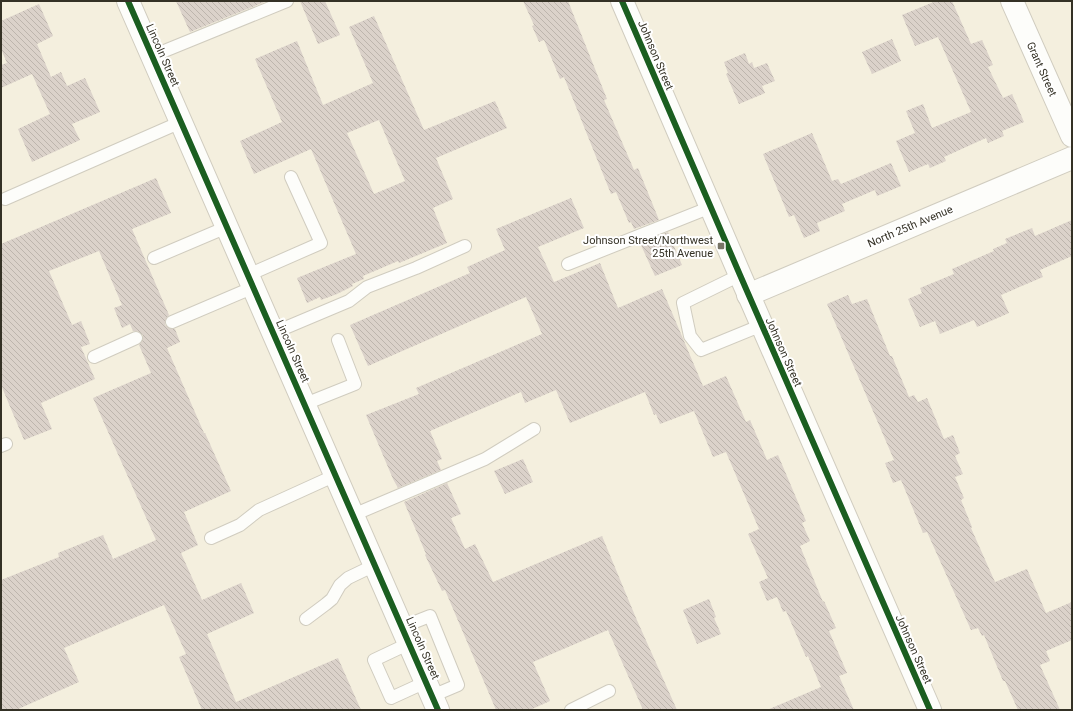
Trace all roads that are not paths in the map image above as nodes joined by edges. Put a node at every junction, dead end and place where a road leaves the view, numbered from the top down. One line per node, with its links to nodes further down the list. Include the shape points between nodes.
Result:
1 (128, 1): 5 (street, Lincoln Street)
2 (287, 1): 5 (lane)
3 (622, 1): 11 (street, Johnson Street)
4 (1012, 1): 7 (street, Grant Street)
5 (152, 56): 6 (street, Lincoln Street)
6 (181, 122): 10 (lane); 12 (street, Lincoln Street)
7 (1072, 136)
8 (1072, 158): 18 (street, North 25th Avenue)
9 (291, 177): 17 (lane, via 321,243)
10 (5, 199)
11 (711, 207): 15 (lane); 16 (street, Johnson Street)
12 (227, 227): 14 (lane); 17 (street, Lincoln Street)
13 (465, 246): 21 (lane, via 367,287 349,301)
14 (154, 258)
15 (568, 264)
16 (740, 275): 18 (street, Johnson Street); 20 (lane, via 683,303 690,336 701,350)
17 (251, 281): 19 (lane); 21 (street, Lincoln Street)
18 (748, 295): 20 (street, Johnson Street)
19 (172, 322)
20 (762, 325): 36 (street, Johnson Street)
21 (273, 333): 25 (street, Lincoln Street)
22 (136, 338): 24 (lane)
23 (338, 340): 25 (lane, via 355,384)
24 (94, 357)
25 (305, 404): 27 (street, Lincoln Street)
26 (534, 429): 28 (lane, via 485,459)
27 (336, 475): 28 (street, Lincoln Street); 29 (lane, via 259,510 240,525)
28 (353, 515): 30 (street, Lincoln Street)
29 (211, 538)
30 (375, 565): 31 (lane, via 348,578 340,585 332,599); 32 (street, Lincoln Street)
31 (306, 619)
32 (406, 635): 34 (street, Lincoln Street); 34 (lane, via 374,660 391,698); 34 (lane, via 430,616 458,685)
33 (609, 691): 35 (lane)
34 (432, 696)
35 (570, 710)
36 (930, 710)

